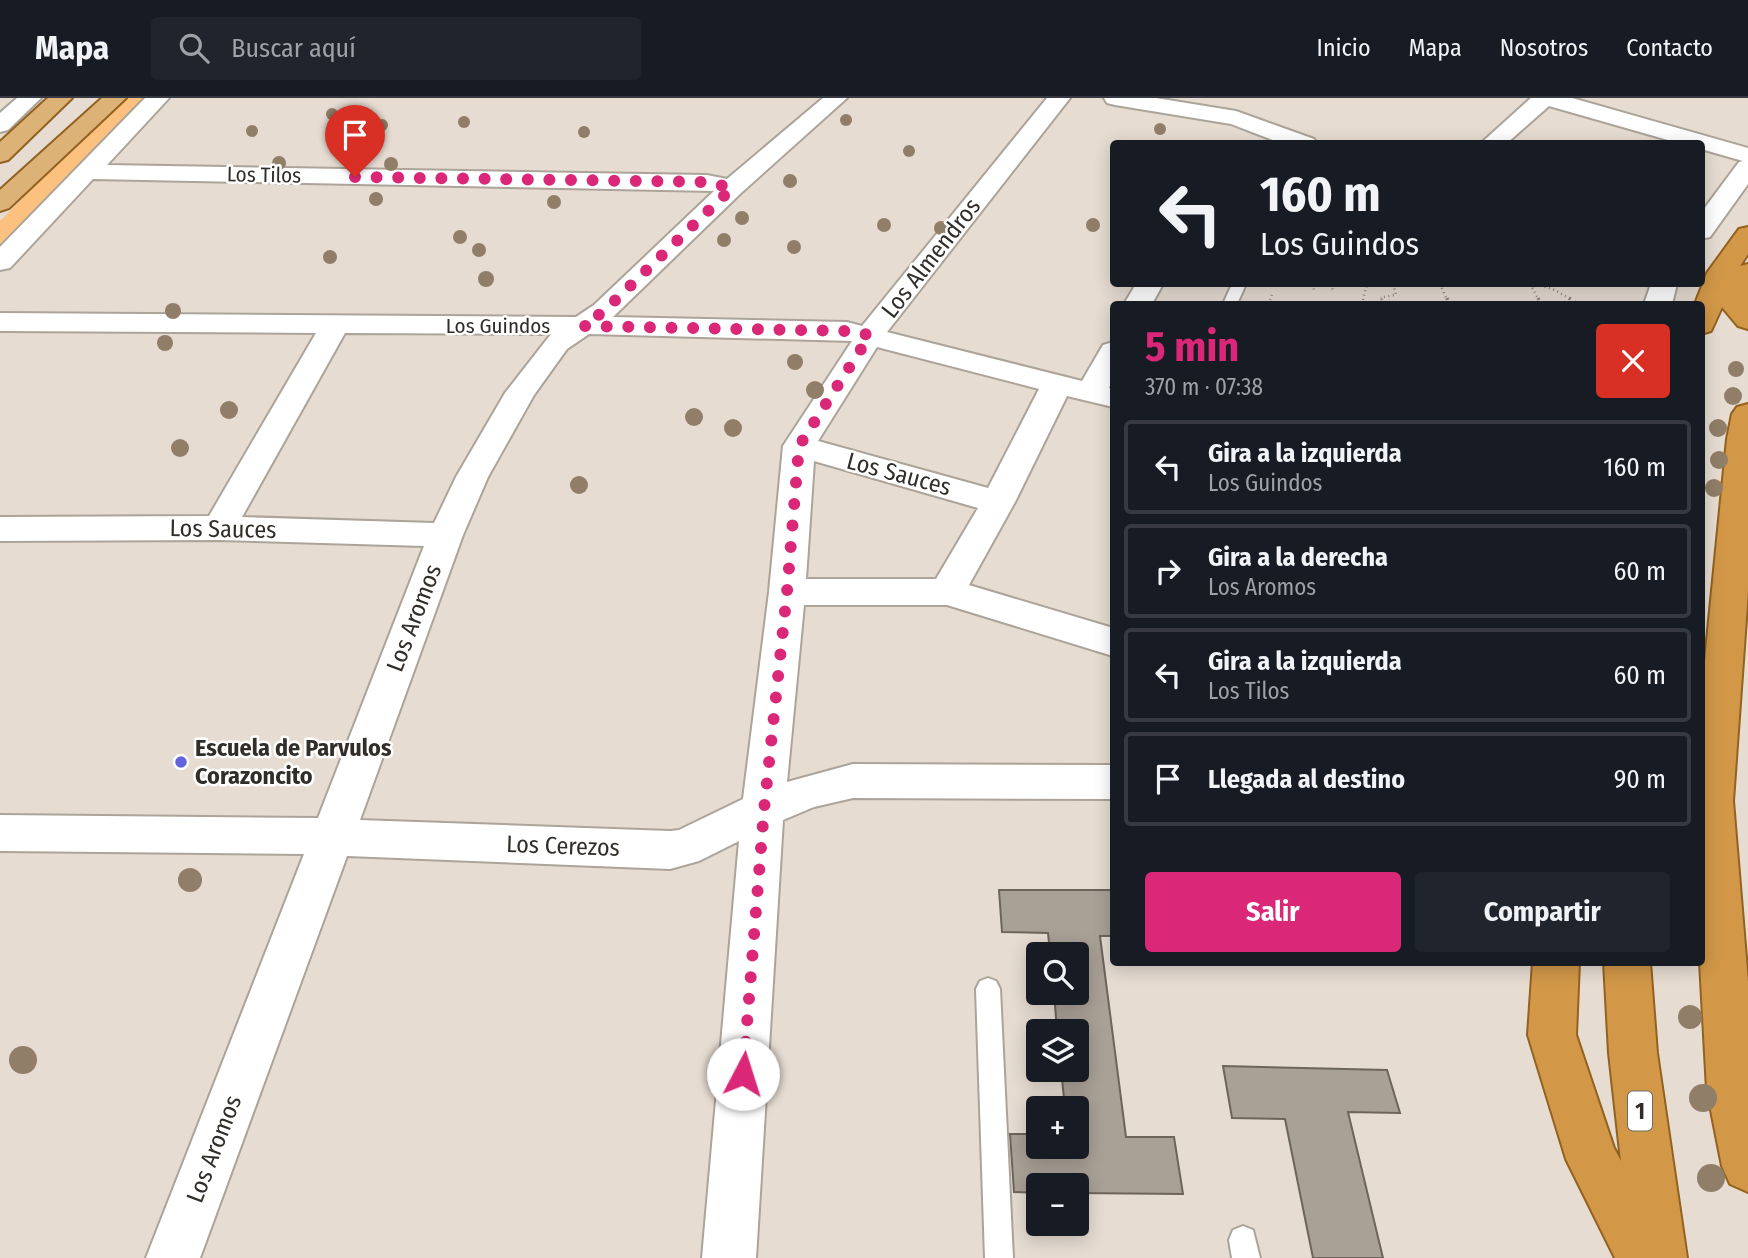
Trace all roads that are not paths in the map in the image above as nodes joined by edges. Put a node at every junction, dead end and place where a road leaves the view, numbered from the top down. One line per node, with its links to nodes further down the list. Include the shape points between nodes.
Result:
1 (30, 98): 10 (street)
2 (61, 98): 15 (main road)
3 (115, 98): 20 (main road)
4 (158, 98): 18 (street)
5 (836, 98): 19 (street, Los Aromos)
6 (1059, 98): 30 (street, Los Almendros)
7 (1115, 98): 9 (street)
8 (1546, 98): 12 (street); 13 (street)
9 (1236, 117): 11 (street)
10 (0, 125)
11 (1295, 140)
12 (1496, 140)
13 (1695, 140)
14 (1705, 143): 16 (street)
15 (0, 155)
16 (1748, 155)
17 (1748, 167): 21 (street)
18 (88, 172): 19 (street, Los Tilos, via 707,182); 23 (street)
19 (732, 188): 29 (street, Los Aromos)
20 (0, 204)
21 (1705, 226)
22 (1748, 236): 25 (highway, via 1721,273)
23 (0, 262)
24 (1748, 272): 26 (highway, via 1735,305)
25 (1705, 315)
26 (1748, 320)
27 (0, 322): 28 (street, Los Guindos)
28 (335, 325): 29 (street, Los Guindos); 37 (street)
29 (583, 326): 30 (street, Los Guindos); 39 (street, Los Aromos, via 557,343 520,393 471,477)
30 (870, 335): 32 (street, Los Guindos); 35 (street, Los Almendros)
31 (1110, 363): 33 (street)
32 (1057, 384): 33 (street, Los Guindos); 36 (street)
33 (1102, 395)
34 (1746, 430): 50 (highway, via 1712,801 1732,1090)
35 (799, 446): 36 (street, Los Sauces); 40 (street, Los Almendros)
36 (998, 502): 41 (street)
37 (219, 528): 38 (street, Los Sauces); 39 (street, Los Sauces)
38 (0, 529)
39 (446, 534): 46 (street, Los Aromos)
40 (787, 592): 41 (street); 44 (street, Los Almendros)
41 (947, 592): 42 (street)
42 (1110, 641)
43 (1110, 782): 44 (street, Los Cerezos, via 853,781 831,784)
44 (764, 810): 46 (street, Los Cerezos, via 684,848 670,850); 52 (street, Los Almendros)
45 (0, 833): 46 (street, Los Cerezos)
46 (331, 837): 51 (street, Los Aromos)
47 (1556, 966): 54 (highway, via 1552,1035 1592,1159)
48 (1627, 966): 55 (highway, 1, via 1633,1053)
49 (988, 989): 53 (lane)
50 (1748, 1166)
51 (173, 1258)
52 (729, 1258)
53 (999, 1258)
54 (1644, 1258)
55 (1660, 1258)

